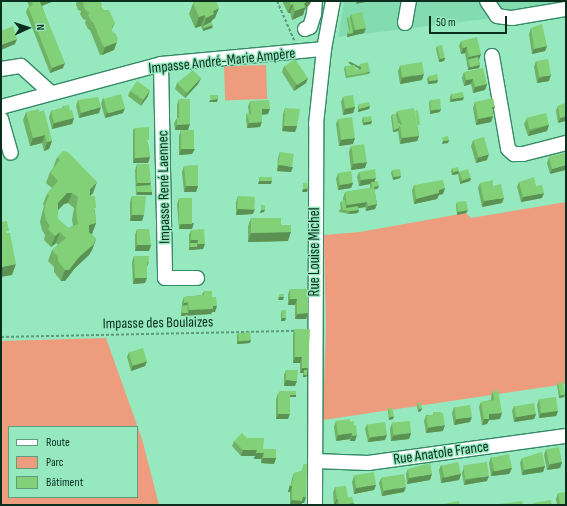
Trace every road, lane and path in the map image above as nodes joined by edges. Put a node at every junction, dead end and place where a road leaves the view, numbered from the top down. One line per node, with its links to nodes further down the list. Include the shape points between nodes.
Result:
1 (277, 1): 10 (path)
2 (315, 1): 8 (street, via 310,26)
3 (333, 1): 9 (street, Rue Louise Michel)
4 (409, 1): 7 (street)
5 (487, 1): 6 (street, via 496,16 512,18)
6 (566, 9)
7 (405, 23)
8 (305, 29)
9 (324, 50): 10 (street, Impasse André-Marie Ampère); 20 (street, Rue Louise Michel, via 316,124)
10 (297, 53): 12 (street, Impasse André-Marie Ampère)
11 (492, 56): 17 (street, via 508,149 514,154 523,154)
12 (161, 64): 14 (street, Impasse André-Marie Ampère); 19 (street, Impasse René Laennec, via 165,278)
13 (1, 68): 14 (street, via 21,66)
14 (51, 93): 15 (street, Impasse André-Marie Ampère)
15 (1, 107)
16 (1, 119): 18 (street)
17 (566, 143)
18 (11, 153)
19 (197, 278)
20 (315, 330): 21 (path, Impasse des Boulaizes); 23 (street, Rue Louise Michel)
21 (1, 337)
22 (566, 436): 23 (street, Rue Anatole France, via 368,463)
23 (315, 461): 24 (street, Rue Louise Michel)
24 (315, 505)

